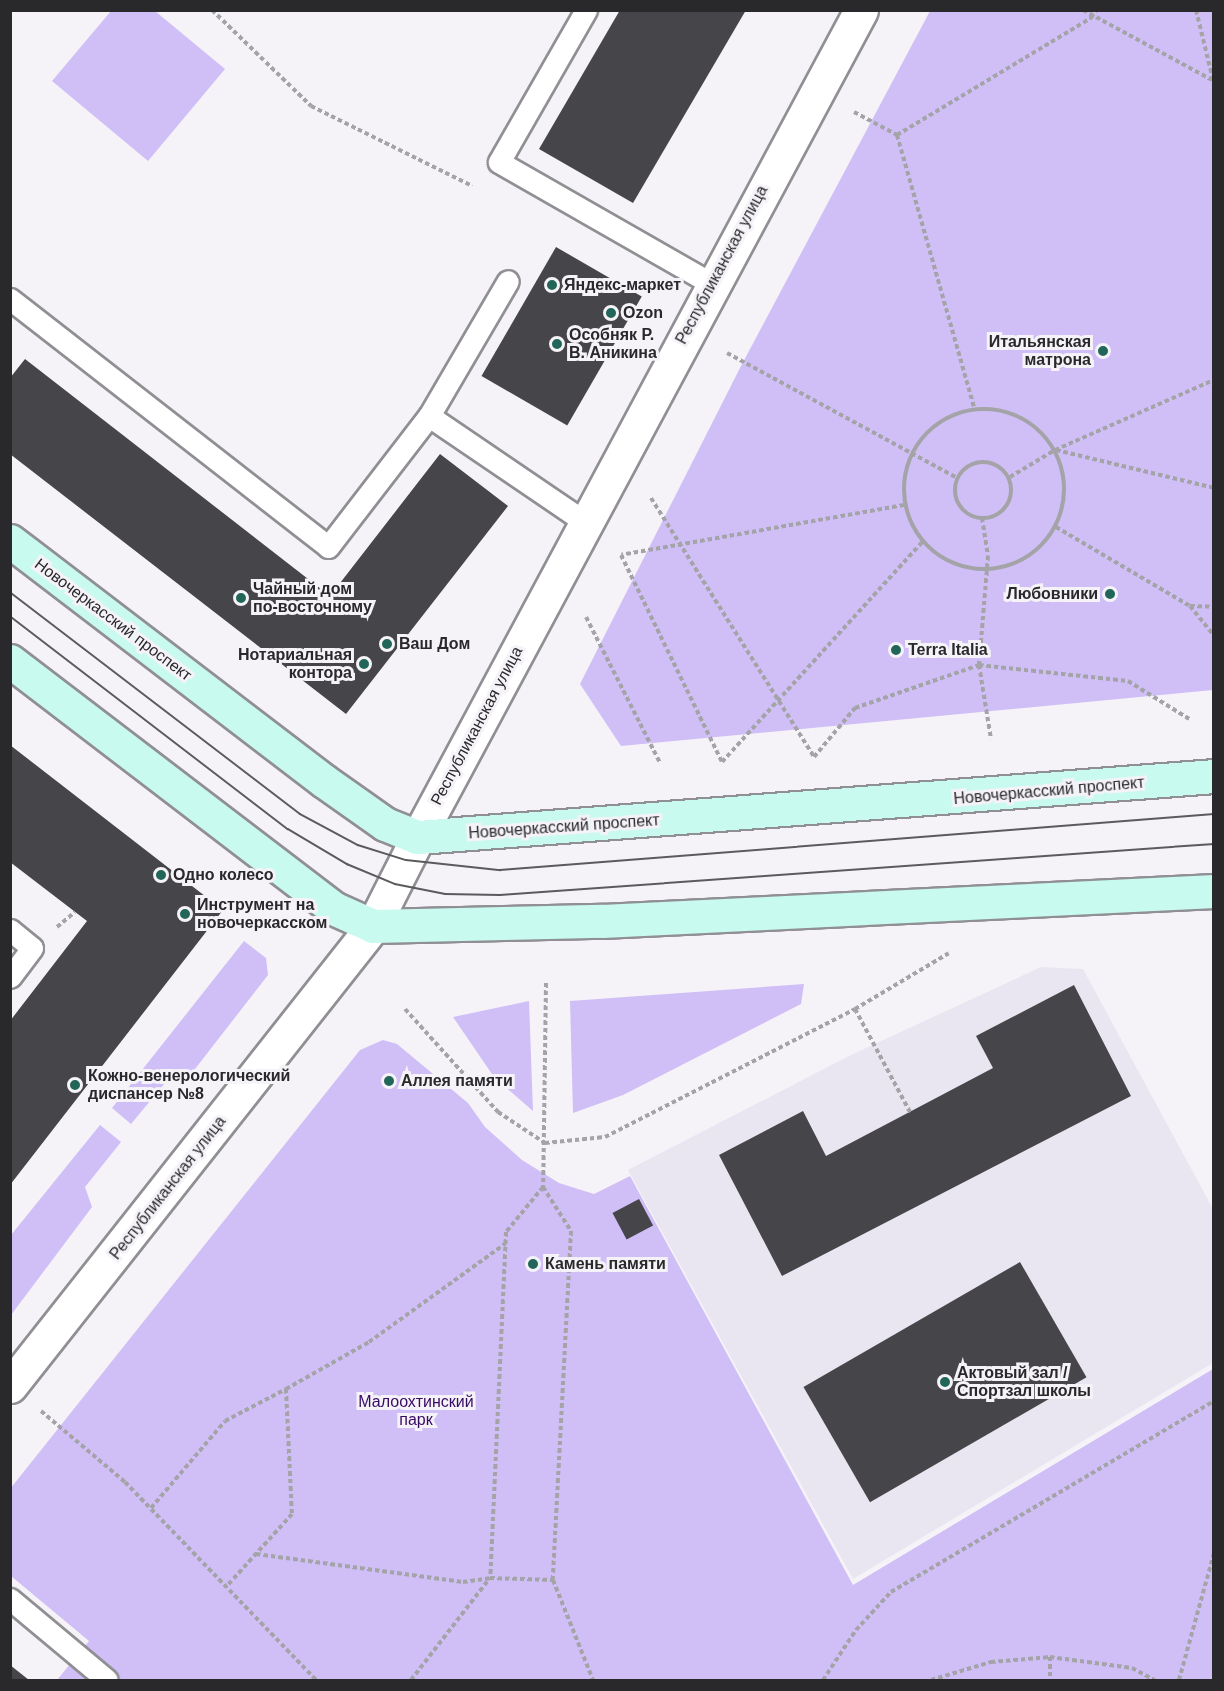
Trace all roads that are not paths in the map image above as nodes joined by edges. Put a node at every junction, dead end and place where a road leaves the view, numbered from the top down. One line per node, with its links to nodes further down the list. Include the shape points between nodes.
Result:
1 (586, 10): 4 (lane, via 499,162)
2 (861, 10): 4 (street, Республиканская улица)
3 (508, 281): 6 (lane)
4 (712, 284): 7 (street, Республиканская улица)
5 (10, 300): 6 (lane, via 328,547)
6 (429, 416): 7 (lane)
7 (585, 522): 11 (street, Республиканская улица)
8 (10, 541): 11 (main road, Новочеркасский проспект, via 324,781 385,824)
9 (13, 668): 13 (main road, via 333,908)
10 (1214, 776): 11 (main road, Новочеркасский проспект)
11 (418, 837): 13 (street, Республиканская улица)
12 (1214, 891): 13 (main road, via 602,921)
13 (373, 926): 16 (street, Республиканская улица)
14 (10, 930): 15 (lane, via 32,948)
15 (10, 976)
16 (11, 1386)
17 (10, 1599): 18 (lane)
18 (107, 1680)

